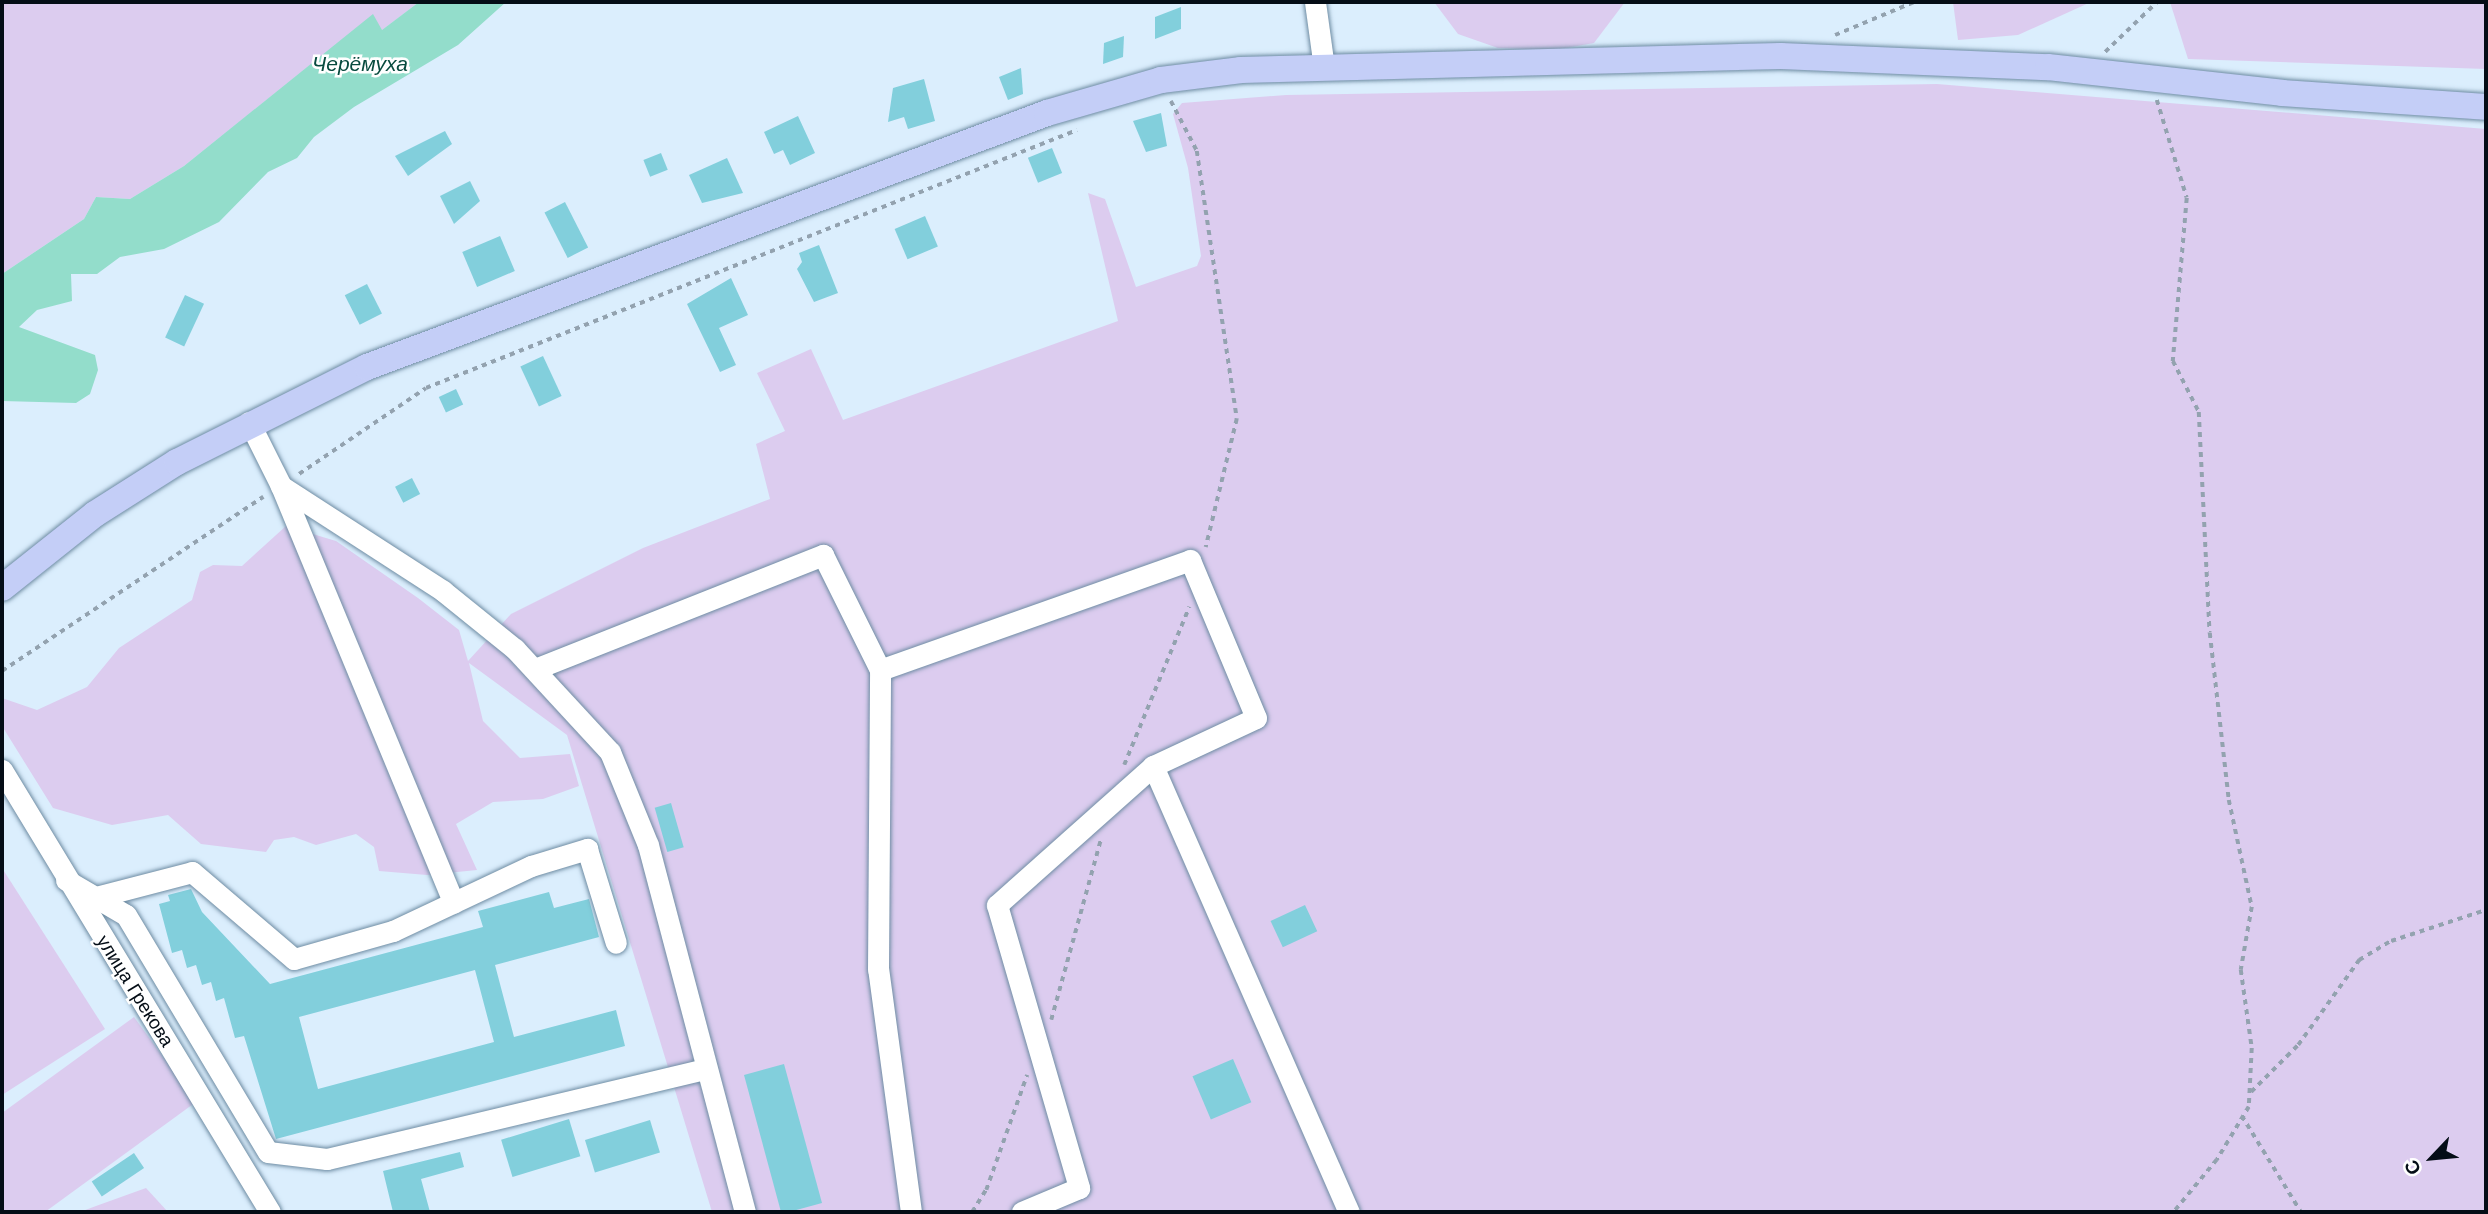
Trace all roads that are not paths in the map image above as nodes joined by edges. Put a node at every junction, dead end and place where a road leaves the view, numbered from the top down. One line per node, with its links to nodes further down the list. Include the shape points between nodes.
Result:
1 (1315, 2): 2 (lane)
2 (1324, 68): 3 (main road, via 1781,55 2036,66); 4 (main road, via 1241,70 1114,91 367,367)
3 (2486, 107)
4 (249, 422): 5 (lane); 6 (main road, via 95,514)
5 (281, 486): 7 (lane, via 443,591); 13 (lane)
6 (2, 588)
7 (535, 669): 8 (lane, via 823,555); 15 (lane, via 610,752 630,793)
8 (880, 670): 9 (lane, via 1190,560 1256,718); 18 (lane, via 878,969)
9 (1153, 766): 19 (lane, via 997,905 1079,1188); 20 (lane)
10 (2, 770): 11 (lane, улица Грекова)
11 (66, 880): 12 (lane); 16 (lane, улица Грекова)
12 (100, 895): 13 (lane, via 192,872 294,959 382,936); 15 (lane, via 126,915 268,1152 327,1159)
13 (454, 903): 14 (lane, via 531,866 587,849)
14 (616, 943)
15 (706, 1069): 17 (lane)
16 (270, 1212)
17 (745, 1212)
18 (911, 1212)
19 (1022, 1212)
20 (1349, 1212)

